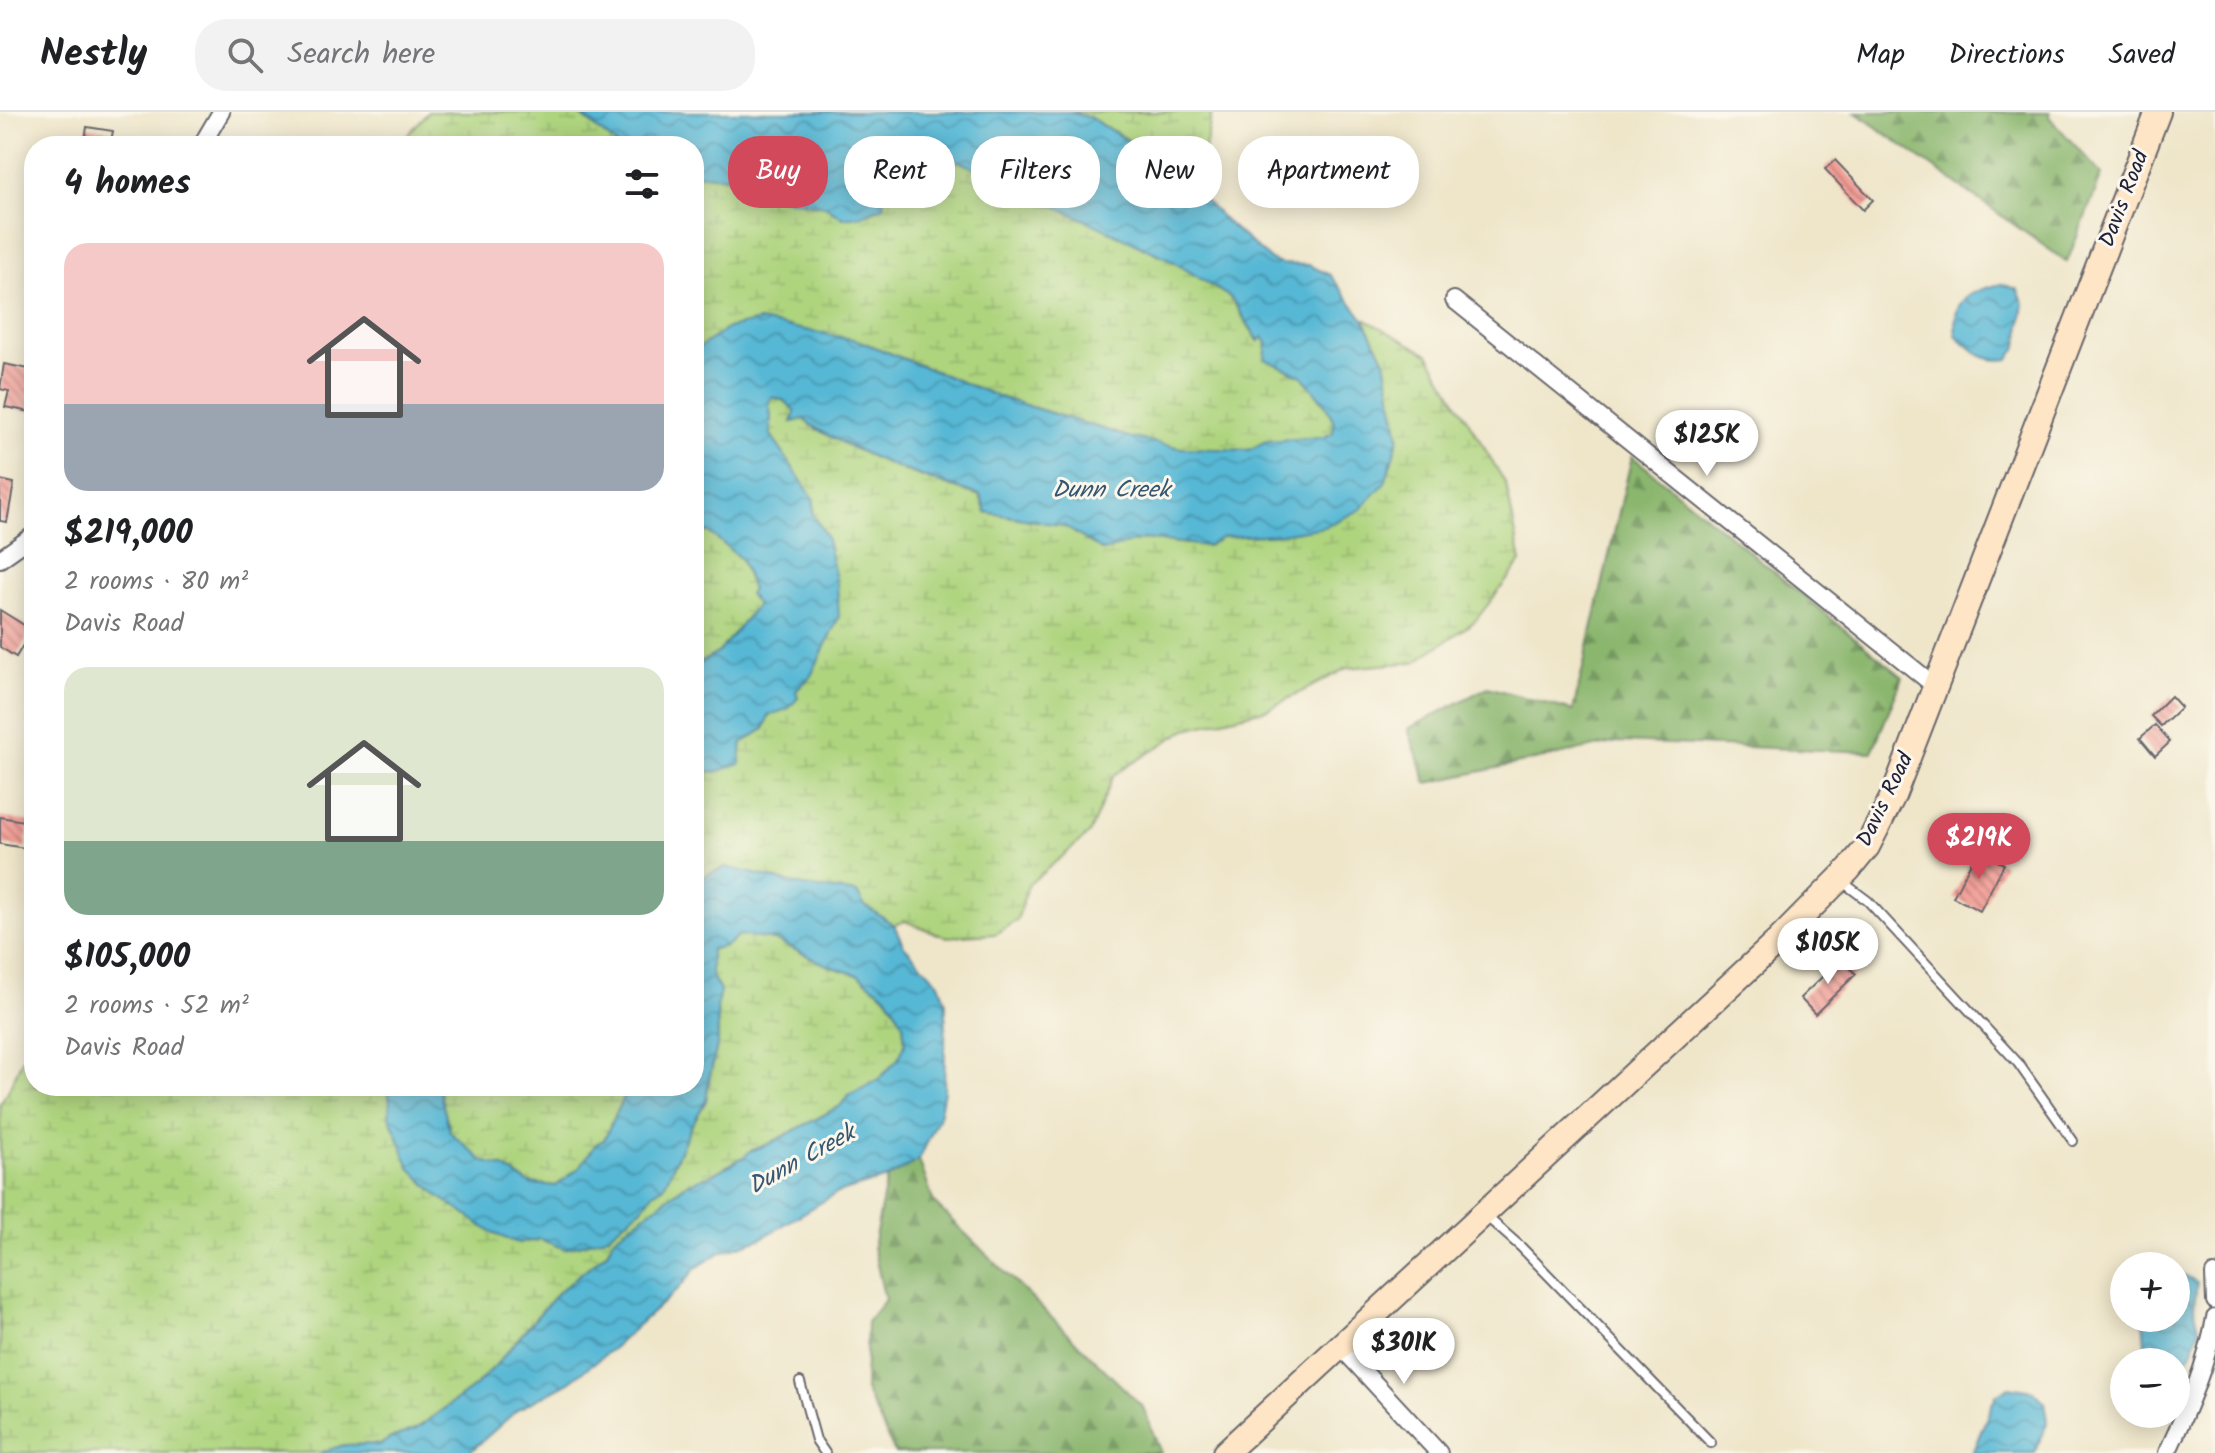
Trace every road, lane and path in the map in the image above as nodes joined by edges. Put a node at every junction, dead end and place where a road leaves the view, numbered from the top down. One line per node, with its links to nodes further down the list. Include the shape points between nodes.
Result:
1 (221, 112): 3 (street)
2 (2158, 112): 7 (street, Davis Road)
3 (207, 136)
4 (1454, 300): 7 (street)
5 (24, 542): 6 (street)
6 (0, 559)
7 (1935, 686): 8 (street, Davis Road, via 1881,821)
8 (1839, 879): 9 (lane, via 1868,901 2018,1063); 10 (street, Davis Road)
9 (2073, 1141)
10 (1483, 1213): 14 (street, Davis Road); 16 (lane)
11 (2214, 1274): 12 (street)
12 (2215, 1301)
13 (2215, 1318): 20 (street, via 2188,1406)
14 (1340, 1346): 18 (street, Davis Road); 19 (street)
15 (800, 1382): 17 (lane, via 816,1440)
16 (1711, 1443)
17 (825, 1453)
18 (1225, 1453)
19 (1439, 1453)
20 (2167, 1453)

